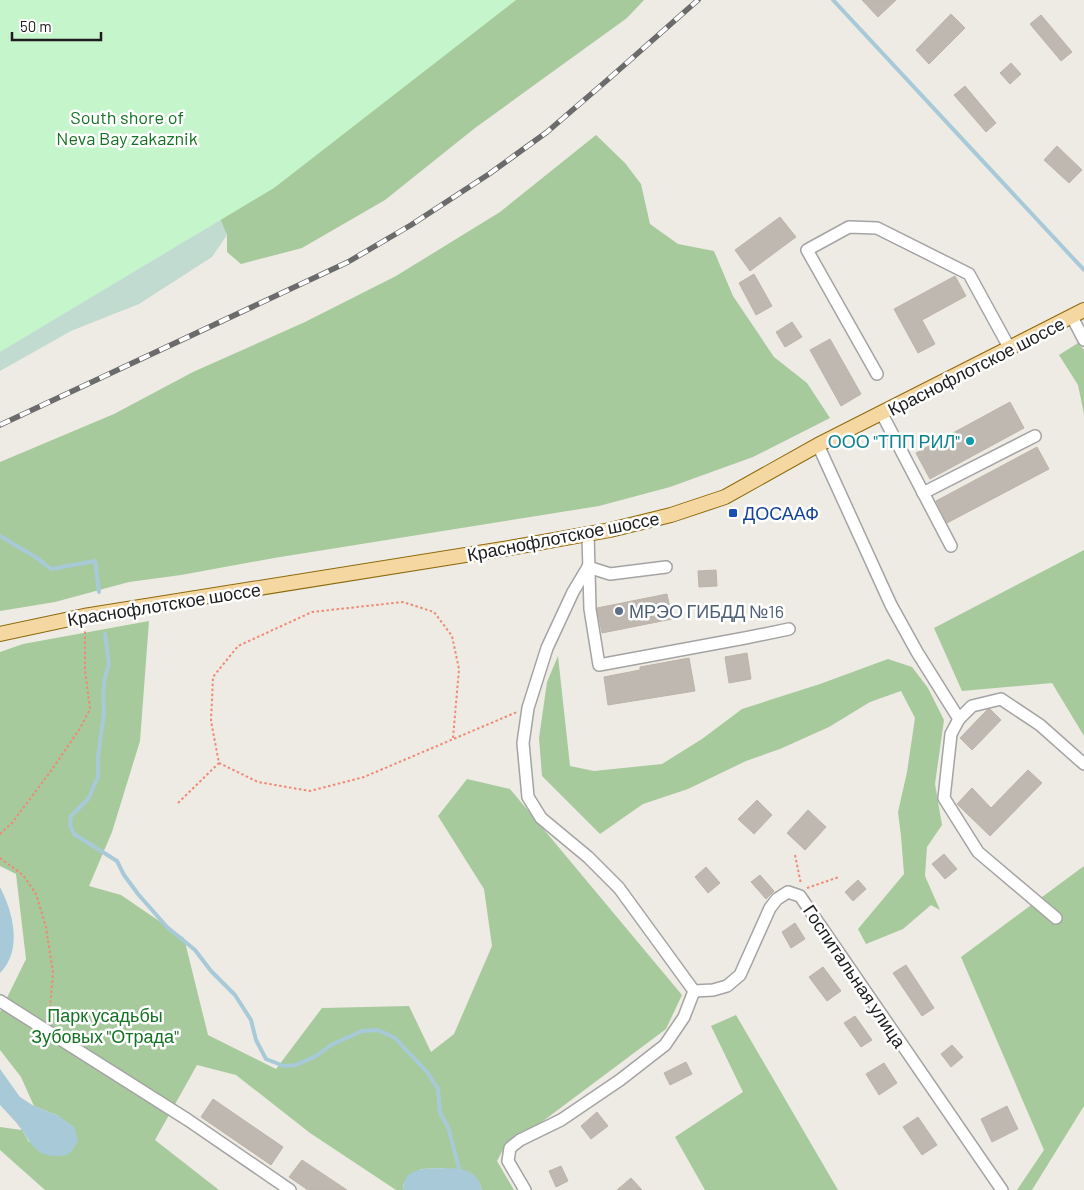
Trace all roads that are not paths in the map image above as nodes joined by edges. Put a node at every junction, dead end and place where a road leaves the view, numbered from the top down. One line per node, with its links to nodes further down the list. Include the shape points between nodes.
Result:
1 (1078, 313): 2 (street); 3 (main road, Краснофлотское шоссе)
2 (1084, 340)
3 (1010, 349): 4 (street, via 969,274 877,228 849,227 807,250); 5 (main road, Краснофлотское шоссе)
4 (877, 374)
5 (882, 414): 7 (main road, Краснофлотское шоссе); 8 (street)
6 (1035, 436): 8 (street)
7 (818, 446): 9 (main road, Краснофлотское шоссе, via 725,497 670,515); 15 (street, via 891,605)
8 (923, 493): 10 (street)
9 (588, 534): 11 (street); 14 (main road, Краснофлотское шоссе, via 84,616)
10 (951, 546)
11 (588, 567): 12 (street, via 610,574); 13 (street, via 590,609 599,665); 18 (street, via 547,648 528,708 523,743 528,797 541,818 619,888)
12 (666, 567)
13 (789, 629)
14 (0, 634)
15 (959, 719): 16 (street, via 972,706 1001,699 1040,725); 17 (street, via 951,734 944,798 978,852)
16 (1084, 764)
17 (1056, 918)
18 (694, 991): 21 (street, via 684,1017 664,1045 561,1120 510,1148 508,1161); 22 (street, Госпитальная улица, via 727,986 740,975 770,908 788,892 800,896)
19 (0, 1001): 20 (street, via 188,1120)
20 (290, 1190)
21 (525, 1190)
22 (1002, 1190)

